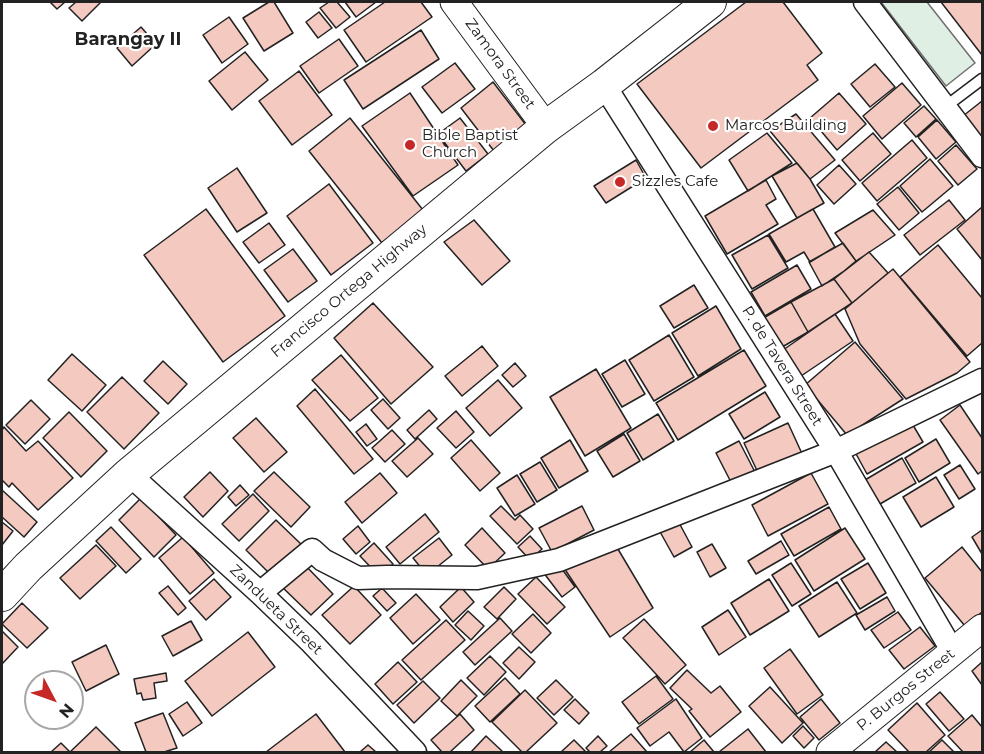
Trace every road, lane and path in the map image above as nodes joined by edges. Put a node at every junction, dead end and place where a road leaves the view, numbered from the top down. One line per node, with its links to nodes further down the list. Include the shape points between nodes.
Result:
1 (454, 2): 7 (street, Zamora Street)
2 (710, 2): 5 (main road, Francisco Ortega Highway)
3 (865, 2): 6 (street)
4 (982, 79): 6 (lane)
5 (604, 85): 7 (main road, Francisco Ortega Highway); 10 (street, P. de Tavera Street)
6 (945, 107): 8 (street)
7 (546, 127): 11 (main road, Francisco Ortega Highway)
8 (982, 156)
9 (982, 380): 10 (street)
10 (836, 451): 12 (street, via 559,560 477,578 358,578 323,561 312,550); 15 (street, P. de Tavera Street)
11 (129, 474): 12 (street, Zandueta Street); 13 (main road, Francisco Ortega Highway)
12 (260, 593): 16 (street, Zandueta Street)
13 (2, 596)
14 (982, 628): 15 (street, P. Burgos Street)
15 (953, 652): 17 (street, P. Burgos Street)
16 (415, 753)
17 (830, 753)

